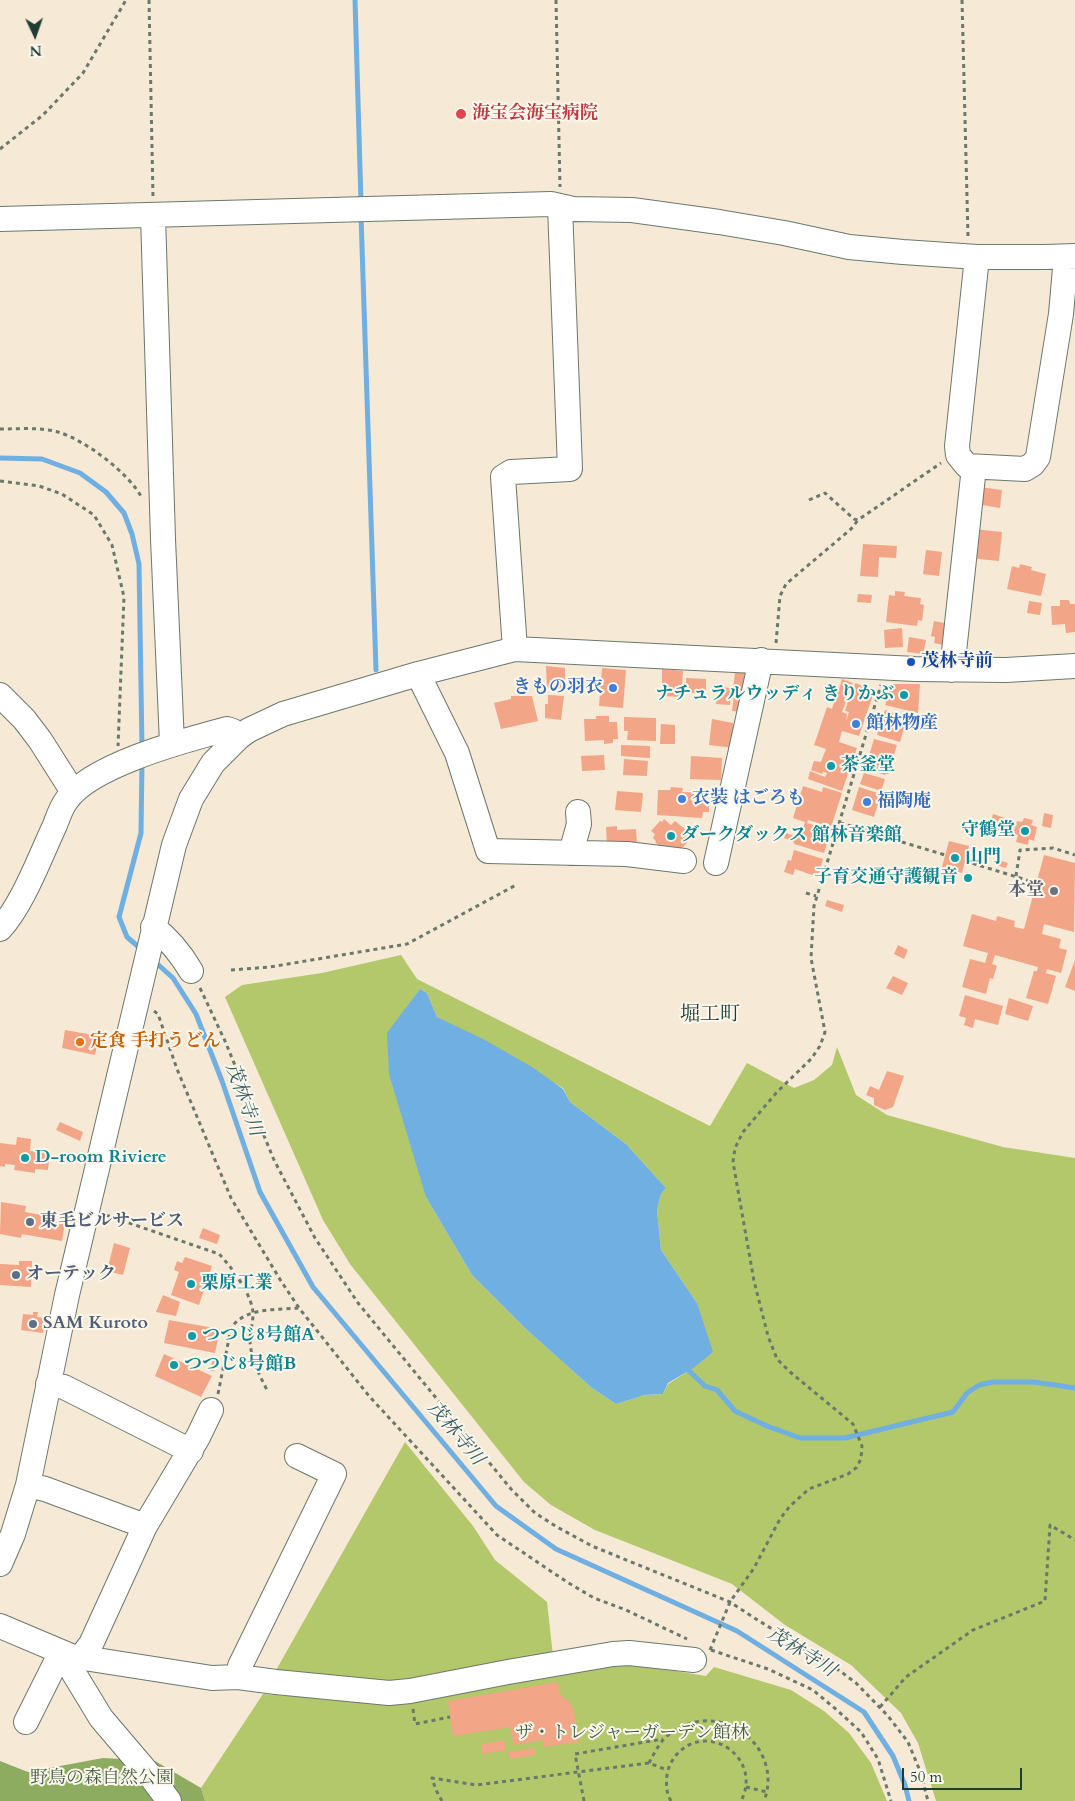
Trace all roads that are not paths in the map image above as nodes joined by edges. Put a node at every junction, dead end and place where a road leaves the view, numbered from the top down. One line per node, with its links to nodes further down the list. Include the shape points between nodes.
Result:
1 (560, 206): 2 (street); 5 (street, via 632,210 719,222 849,247); 8 (street, via 570,469 511,472 503,477)
2 (153, 216): 3 (street); 15 (street)
3 (0, 219)
4 (1071, 256): 5 (street); 6 (street)
5 (973, 257): 7 (street, via 957,446)
6 (1068, 315): 7 (street, via 1038,457 1025,469)
7 (966, 461): 11 (street)
8 (515, 649): 9 (street); 12 (street)
9 (769, 652): 11 (street, via 915,669); 20 (street)
10 (1075, 666): 11 (street)
11 (952, 670)
12 (418, 674): 14 (street, via 283,714); 18 (street, via 457,753 488,851)
13 (0, 695): 16 (street, via 40,740)
14 (239, 737): 15 (street, via 227,729); 21 (street, via 213,763 191,799 174,845)
15 (169, 745): 16 (street, via 121,764)
16 (73, 792): 22 (street, via 16,909)
17 (578, 812): 18 (street, via 579,824)
18 (559, 846): 19 (street)
19 (684, 861)
20 (716, 863)
21 (153, 927): 23 (street, via 165,936); 24 (street)
22 (0, 929)
23 (191, 971)
24 (48, 1384): 26 (street, via 64,1387); 28 (street)
25 (211, 1410): 26 (street)
26 (190, 1451): 29 (street)
27 (297, 1456): 34 (street, via 334,1474 240,1666)
28 (28, 1485): 29 (street); 30 (street)
29 (144, 1526): 33 (street, via 91,1644)
30 (0, 1564)
31 (0, 1626): 33 (street)
32 (700, 1649): 34 (street, via 613,1654 389,1693)
33 (71, 1655): 34 (street, via 212,1678); 35 (street); 36 (street, via 101,1718)
34 (238, 1677)
35 (26, 1722)
36 (169, 1801)

